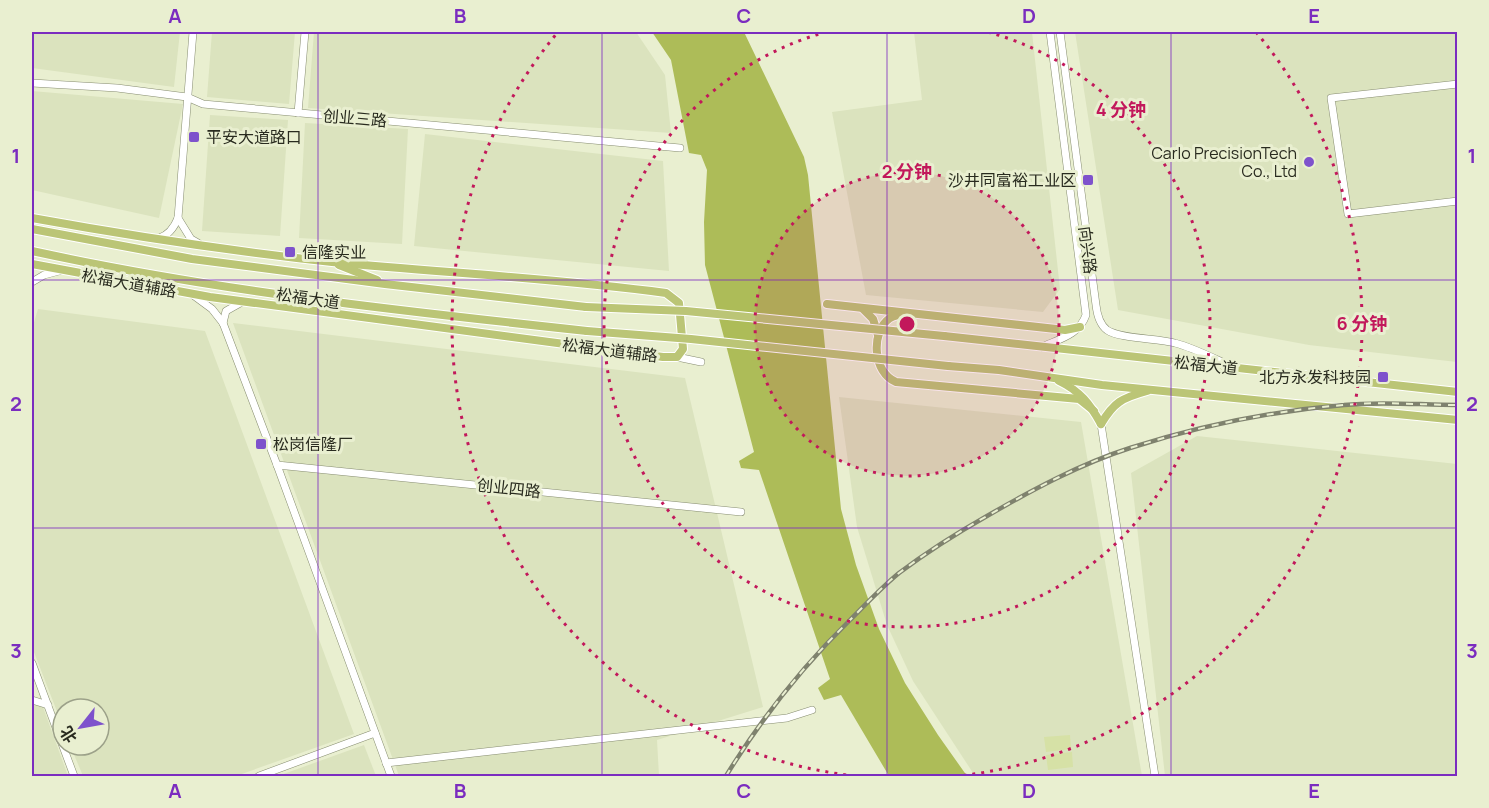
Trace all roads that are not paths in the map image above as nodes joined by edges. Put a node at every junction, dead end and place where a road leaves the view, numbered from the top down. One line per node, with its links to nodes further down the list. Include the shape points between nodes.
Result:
1 (193, 32): 7 (street)
2 (305, 32): 8 (street)
3 (1050, 32): 31 (street, 向兴路, via 1086,307)
4 (1060, 32): 36 (street, 向兴路, via 1100,321 1114,333 1179,344)
5 (32, 83): 7 (street, 创业三路)
6 (1458, 84): 10 (street, via 1331,98 1348,214)
7 (188, 97): 8 (street, 创业三路, via 203,104); 11 (street)
8 (298, 113): 9 (street, 创业三路)
9 (680, 148)
10 (1458, 201)
11 (178, 218): 14 (street, via 174,228); 15 (street, via 191,239)
12 (32, 224): 13 (main road, 松福大道辅路); 14 (main road, 松福大道辅路, via 81,227)
13 (50, 233): 22 (main road, 松福大道, via 192,259)
14 (154, 240): 15 (main road, 松福大道辅路)
15 (203, 245): 17 (main road, 松福大道辅路)
16 (32, 251): 18 (main road, 松福大道)
17 (331, 261): 22 (main road); 34 (main road, 松福大道辅路, via 534,277 666,293 679,303 683,349)
18 (84, 262): 19 (main road); 27 (main road, 松福大道)
19 (32, 263): 20 (main road, 松福大道辅路)
20 (59, 271): 21 (street); 23 (main road, 松福大道辅路)
21 (32, 282)
22 (385, 284): 33 (main road, 松福大道, bridge, via 586,307 686,311)
23 (191, 294): 24 (main road, 松福大道辅路); 30 (street)
24 (242, 302): 29 (main road, 松福大道辅路); 30 (street, via 226,311)
25 (827, 304): 26 (main road)
26 (861, 308): 28 (main road); 32 (main road, via 876,325)
27 (385, 310): 29 (main road); 37 (main road, 松福大道, bridge)
28 (908, 313): 31 (main road, via 1065,330); 32 (main road, via 883,325)
29 (332, 314): 34 (main road, 松福大道辅路)
30 (223, 323): 43 (street)
31 (1080, 327): 33 (street)
32 (878, 342): 40 (main road, via 881,369 896,382 1079,399)
33 (1042, 347): 36 (main road, 松福大道)
34 (676, 357): 35 (street)
35 (701, 362)
36 (1237, 368): 39 (main road, 松福大道)
37 (1050, 377): 38 (main road, 松福大道); 40 (main road, 松福大道, via 1073,388)
38 (1153, 390): 41 (main road, 松福大道); 42 (main road, 松福大道, via 1126,397 1110,409)
39 (1458, 392)
40 (1094, 411): 42 (main road, 松福大道)
41 (1458, 420)
42 (1101, 424): 54 (street)
43 (277, 465): 44 (street, 创业四路); 49 (street)
44 (741, 512)
45 (32, 663): 47 (street)
46 (32, 700): 47 (street)
47 (48, 705): 51 (street)
48 (812, 710): 50 (street, via 787,718)
49 (375, 733): 50 (street); 52 (street)
50 (386, 763): 53 (street)
51 (74, 777)
52 (259, 777)
53 (391, 777)
54 (1155, 777)

